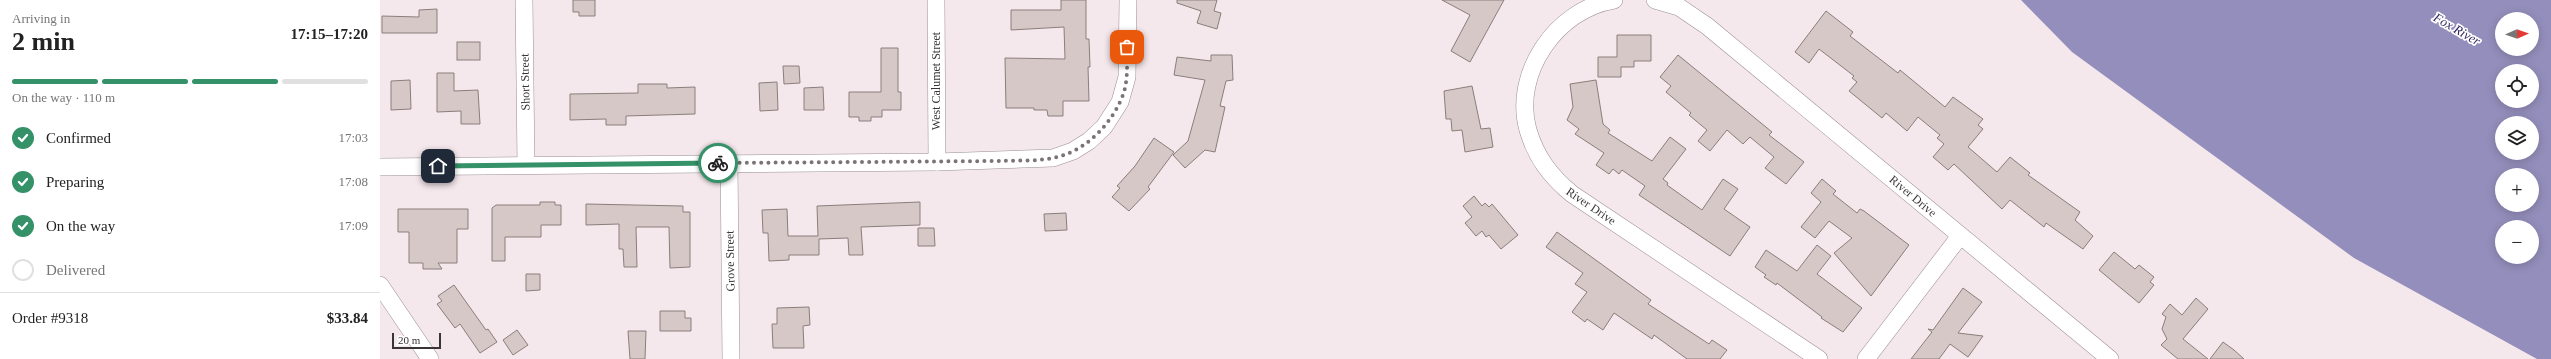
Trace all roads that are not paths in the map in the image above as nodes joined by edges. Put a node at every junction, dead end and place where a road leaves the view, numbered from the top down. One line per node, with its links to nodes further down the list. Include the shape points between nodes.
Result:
1 (524, 0): 8 (street, Short Street)
2 (936, 0): 6 (street, West Calumet Street)
3 (1128, 0): 6 (street, via 1127,77 1124,91 1104,127 1089,141 1073,151 1053,158)
4 (1614, 0): 14 (street, River Drive, via 1594,5 1570,19 1554,34 1538,57 1528,86 1526,118 1543,164 1572,194)
5 (1655, 0): 10 (street, River Drive, via 1679,7 1707,26)
6 (937, 162): 7 (street)
7 (729, 163): 8 (street); 13 (street, Grove Street)
8 (526, 165): 9 (street)
9 (380, 168)
10 (1960, 236): 15 (street); 16 (street, River Drive)
11 (380, 285): 12 (street)
12 (430, 359)
13 (731, 359)
14 (1819, 359)
15 (1866, 359)
16 (2110, 359)

